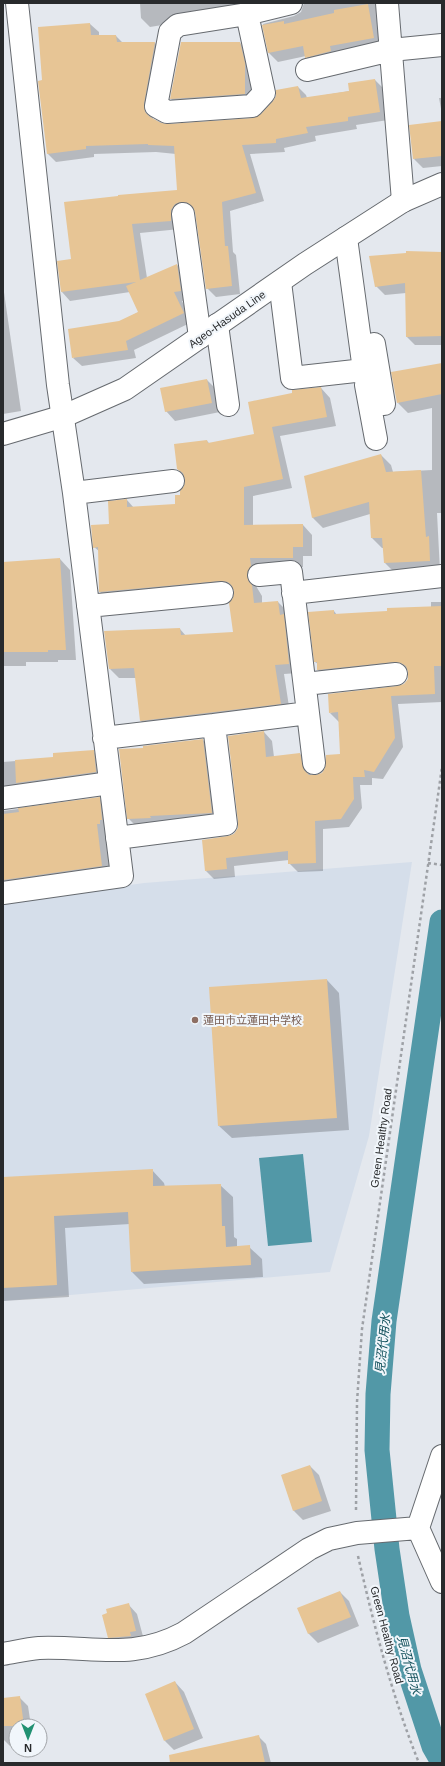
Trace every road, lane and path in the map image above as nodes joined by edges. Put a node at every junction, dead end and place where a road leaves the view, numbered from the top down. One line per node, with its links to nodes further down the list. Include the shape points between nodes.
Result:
1 (291, 3): 4 (street)
2 (387, 3): 6 (street)
3 (12, 9): 17 (street, via 57,377)
4 (247, 14): 4 (street, via 178,24 170,32 156,106 167,112 252,106 264,94)
5 (442, 45): 6 (street)
6 (391, 50): 7 (street); 9 (street)
7 (307, 70)
8 (442, 184): 9 (street, Ageo-Hasuda Line)
9 (403, 201): 11 (street, Ageo-Hasuda Line)
10 (183, 214): 13 (street)
11 (352, 234): 12 (street, Ageo-Hasuda Line); 14 (street); 15 (street, via 361,262)
12 (280, 282): 13 (street, Ageo-Hasuda Line); 14 (street, via 292,378)
13 (208, 331): 16 (street); 17 (street, Ageo-Hasuda Line, via 125,389)
14 (364, 370): 19 (street)
15 (384, 404)
16 (228, 405)
17 (64, 416): 18 (street, Ageo-Hasuda Line); 21 (street)
18 (3, 434)
19 (376, 439)
20 (173, 481): 21 (street)
21 (74, 493): 26 (street)
22 (260, 575): 25 (street, via 290,572)
23 (442, 576): 25 (street)
24 (222, 593): 26 (street)
25 (293, 593): 28 (street)
26 (88, 606): 31 (street)
27 (396, 674): 28 (street)
28 (305, 684): 29 (street)
29 (308, 713): 30 (street); 32 (street)
30 (214, 725): 31 (street); 36 (street, via 226,824)
31 (104, 738): 34 (street)
32 (314, 763)
33 (442, 767): 37 (path, Green Healthy Road)
34 (110, 783): 35 (street); 36 (street)
35 (3, 798)
36 (117, 838): 39 (street, via 122,876)
37 (428, 863): 38 (path); 41 (path, Green Healthy Road, via 362,1329 357,1402)
38 (442, 864)
39 (3, 893)
40 (442, 1456): 42 (street)
41 (356, 1513)
42 (410, 1529): 44 (street); 45 (street, via 368,1532 329,1539 309,1549 167,1642 136,1650 39,1648)
43 (358, 1555): 46 (path, Green Healthy Road, via 395,1698)
44 (442, 1582)
45 (3, 1654)
46 (419, 1763)

